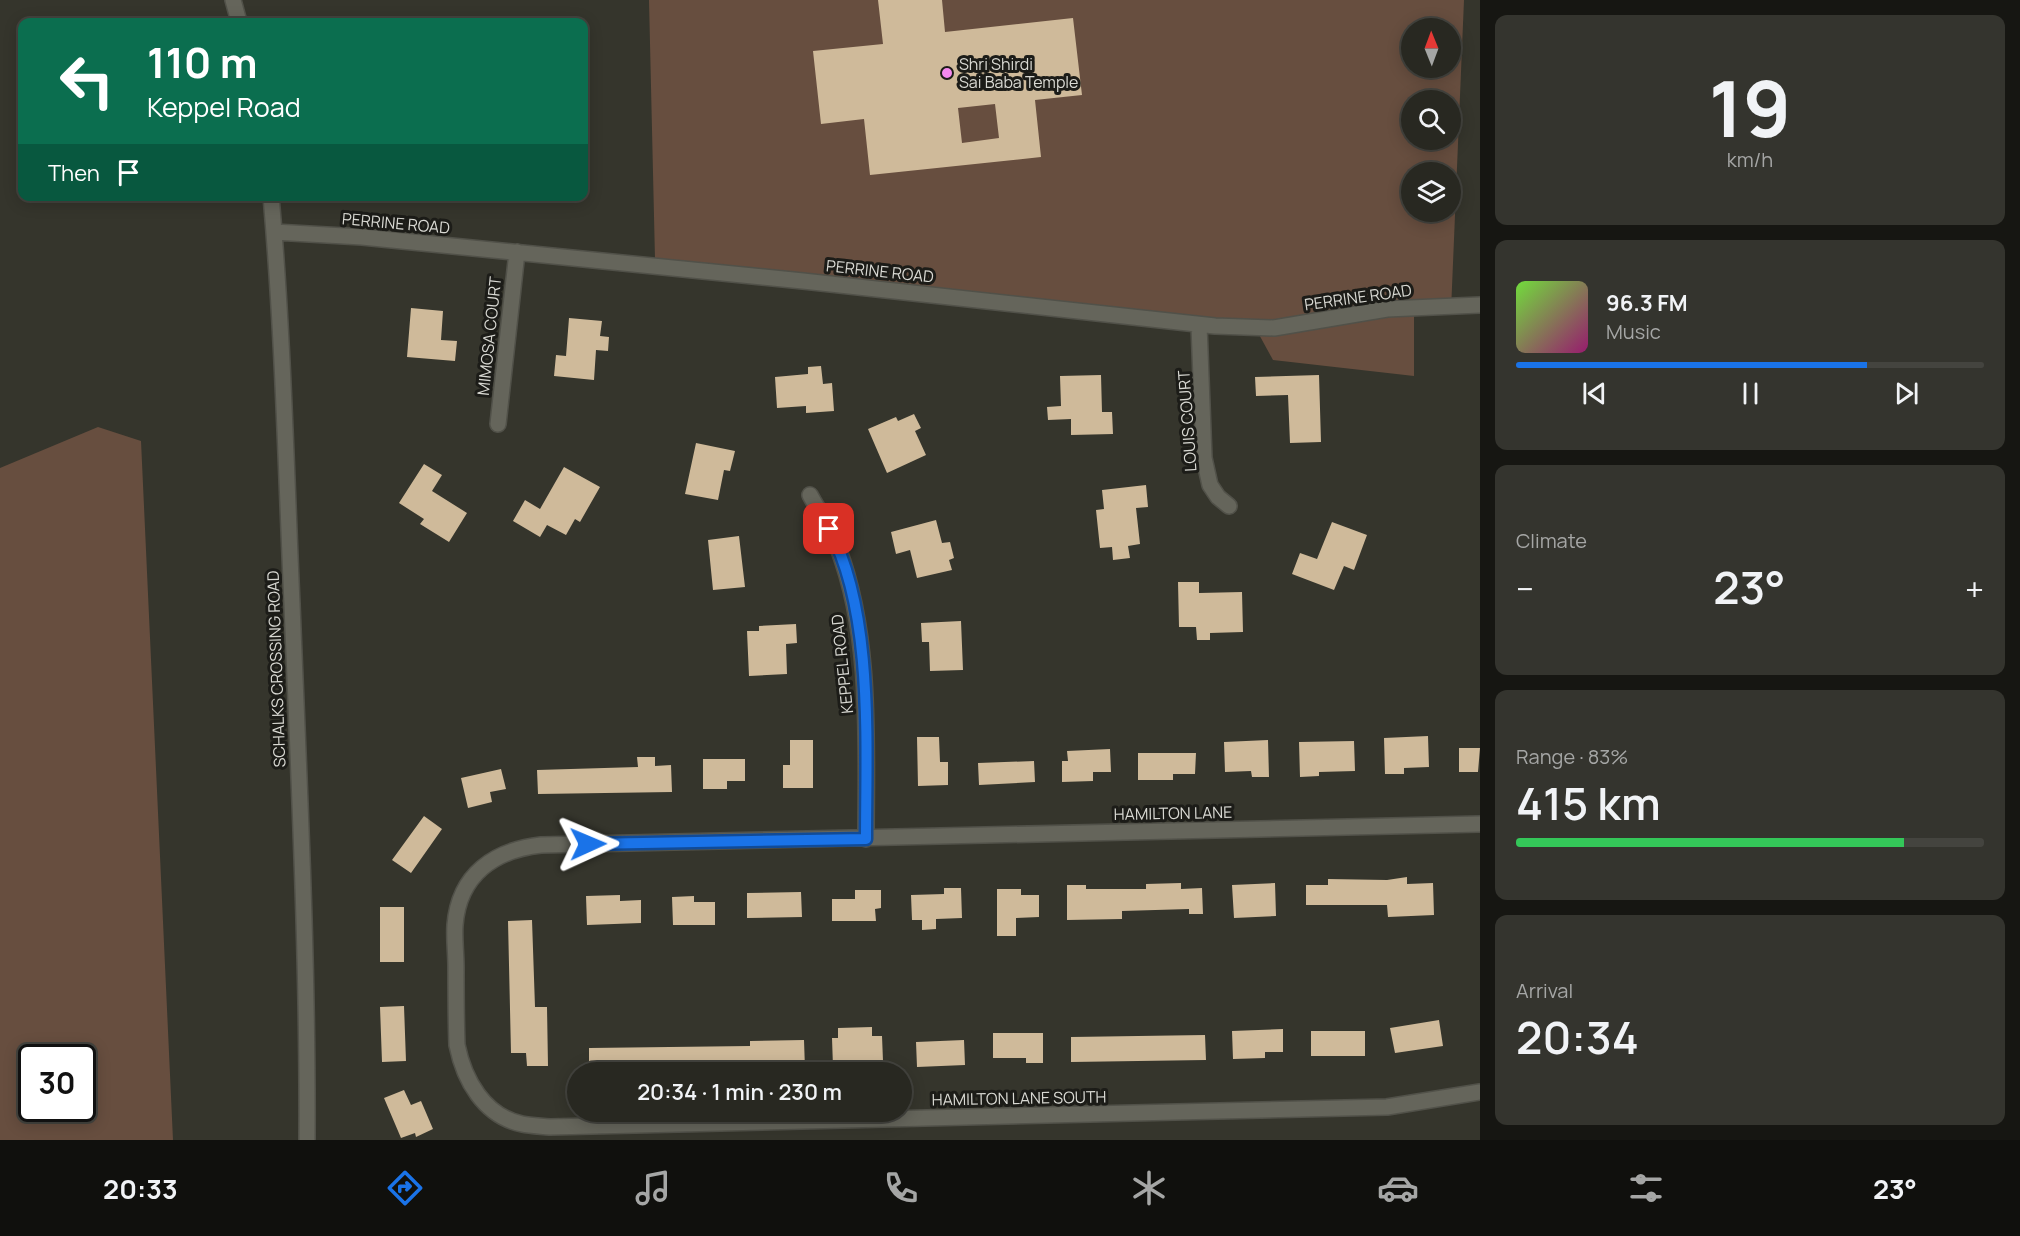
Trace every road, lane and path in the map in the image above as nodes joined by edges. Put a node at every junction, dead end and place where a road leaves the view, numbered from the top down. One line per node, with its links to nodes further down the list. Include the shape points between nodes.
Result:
1 (233, 0): 2 (street)
2 (238, 18)
3 (271, 201): 4 (street, SCHALKS CROSSING ROAD)
4 (274, 232): 5 (street, PERRINE ROAD); 14 (street, SCHALKS CROSSING ROAD, via 304,921)
5 (517, 252): 7 (street, PERRINE ROAD); 8 (street, MIMOSA COURT)
6 (1480, 305): 7 (street, PERRINE ROAD, via 1387,309 1274,328)
7 (1199, 325): 10 (street, LOUIS COURT, via 1204,458 1210,485)
8 (498, 424)
9 (810, 495): 12 (street, KEPPEL ROAD, via 838,546 860,643 866,711)
10 (1229, 506)
11 (1480, 824): 12 (street, HAMILTON LANE)
12 (866, 839): 13 (street, HAMILTON LANE SOUTH, via 542,845 508,851 494,859 471,880 455,924 457,1045 468,1081 499,1115 521,1124 550,1127 1387,1107)
13 (1480, 1092)
14 (307, 1140)

